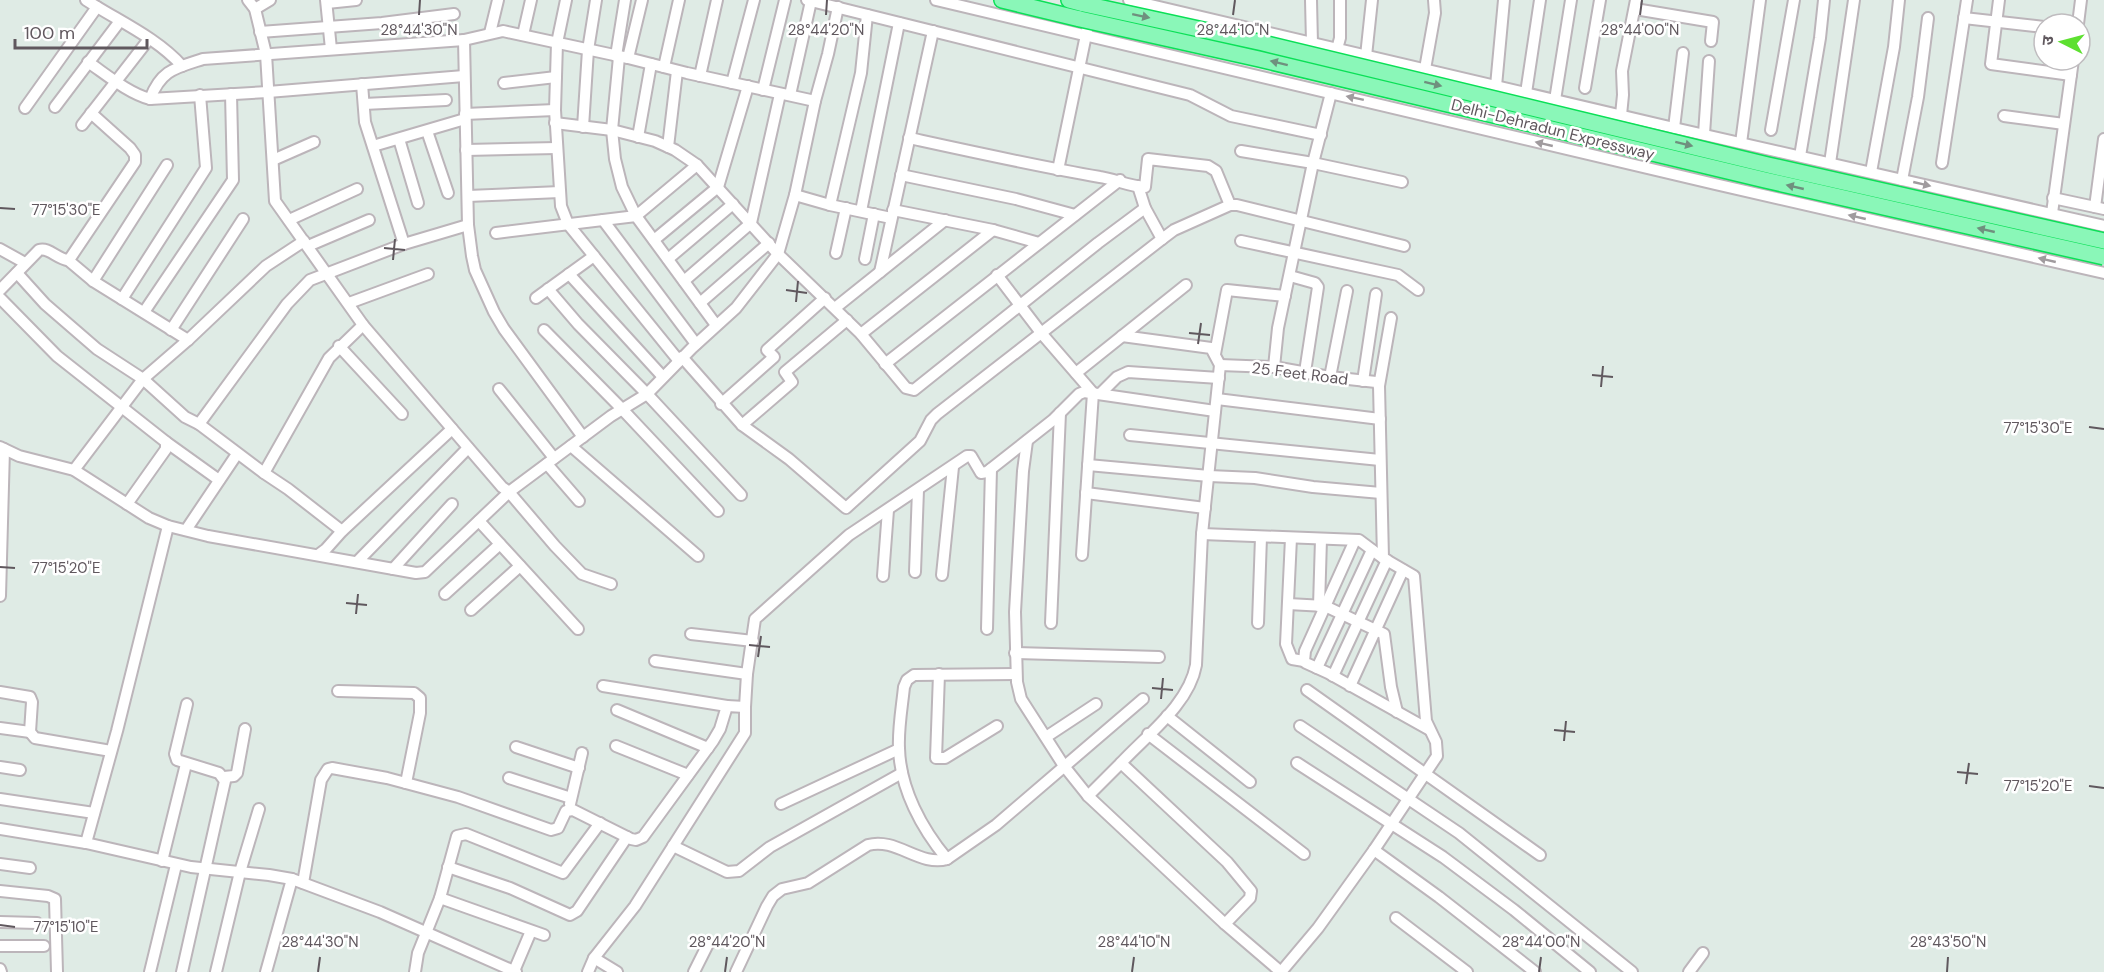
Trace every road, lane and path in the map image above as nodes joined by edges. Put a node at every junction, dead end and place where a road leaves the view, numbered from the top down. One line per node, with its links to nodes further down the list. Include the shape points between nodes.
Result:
1 (86, 0): 39 (street)
2 (270, 0): 36 (street)
3 (356, 0): 35 (street)
4 (498, 0): 52 (street)
5 (531, 0): 53 (street)
6 (566, 0): 58 (street)
7 (596, 0): 62 (street)
8 (625, 0): 66 (street)
9 (642, 0): 66 (street)
10 (679, 0): 72 (street)
11 (717, 0): 78 (street)
12 (754, 0): 82 (street)
13 (785, 0): 87 (street)
14 (809, 0): 40 (street); 93 (street)
15 (936, 0): 54 (street)
16 (1002, 0): 187 (highway, Delhi-Dehradun Expressway, one-way to 16, bridge)
17 (1069, 0): 176 (highway, Delhi-Dehradun Expressway, one-way to 176, bridge)
18 (1093, 0): 54 (street)
19 (1129, 0): 37 (street)
20 (1311, 0): 59 (street)
21 (1340, 0): 61 (street)
22 (1372, 0): 65 (street)
23 (1434, 0): 73 (street)
24 (1504, 0): 85 (street)
25 (1540, 0): 90 (street)
26 (1571, 0): 96 (street)
27 (1600, 0): 86 (street)
28 (1760, 0): 115 (street)
29 (1794, 0): 113 (street)
30 (1824, 0): 125 (street)
31 (1854, 0): 128 (street)
32 (1899, 0): 131 (street)
33 (1967, 0): 44 (street)
34 (1999, 0): 46 (street)
35 (327, 2): 49 (street)
36 (252, 4): 51 (street)
37 (1169, 5): 59 (street)
38 (1635, 5): 57 (street, via 1713,22); 102 (street, via 1622,71)
39 (97, 7): 45 (street); 100 (street)
40 (838, 7): 42 (street); 97 (street)
41 (454, 14): 49 (street)
42 (867, 15): 47 (street); 150 (street, via 861,73)
43 (1928, 18): 136 (street)
44 (1964, 18): 46 (street); 132 (street)
45 (120, 21): 55 (street); 68 (street)
46 (1996, 21): 48 (street); 76 (street, via 1991,64)
47 (899, 23): 50 (street); 155 (street)
48 (2032, 26)
49 (330, 27): 51 (street); 60 (street)
50 (933, 31): 71 (street); 118 (street)
51 (260, 32): 64 (street)
52 (490, 33): 53 (street); 56 (street)
53 (523, 35): 58 (street)
54 (1086, 37): 71 (street); 89 (street)
55 (149, 39): 70 (street); 80 (street)
56 (464, 40): 60 (street); 77 (street)
57 (1711, 41)
58 (557, 43): 62 (street); 79 (street)
59 (1312, 43): 61 (street)
60 (331, 49): 64 (street)
61 (1337, 49): 65 (street)
62 (588, 50): 66 (street); 110 (street)
63 (1683, 53): 111 (street)
64 (266, 54): 70 (street, via 203,59); 88 (street)
65 (1366, 56): 73 (street)
66 (621, 57): 69 (street); 112 (street)
67 (1709, 61): 109 (street)
68 (88, 62): 80 (street); 99 (street)
69 (651, 64): 72 (street); 117 (street)
70 (182, 66): 94 (street, via 160,79)
71 (1080, 66): 116 (street, via 1190,95 1231,116); 135 (street)
72 (664, 67): 74 (street)
73 (1425, 69): 85 (street)
74 (677, 70): 78 (street); 123 (street)
75 (2071, 72): 76 (street)
76 (2071, 75): 107 (street)
77 (464, 76): 83 (street); 104 (street)
78 (700, 76): 82 (street)
79 (556, 77): 81 (street); 101 (street)
80 (116, 81): 94 (street); 103 (street)
81 (504, 83)
82 (732, 83): 84 (street)
83 (362, 84): 88 (street); 98 (street)
84 (748, 86): 87 (street); 141 (street)
85 (1496, 86): 90 (street)
86 (1585, 88)
87 (763, 90): 93 (street)
88 (268, 92): 91 (street); 129 (street)
89 (1331, 93): 116 (street); 195 (street, one-way to 89)
90 (1527, 93): 96 (street)
91 (231, 94): 92 (street); 217 (street, via 233,180)
92 (200, 95): 94 (street); 212 (street, via 206,168)
93 (785, 95): 97 (street); 167 (street)
94 (150, 99)
95 (446, 100): 98 (street)
96 (1554, 100): 102 (street)
97 (815, 101): 145 (street)
98 (364, 104): 122 (street)
99 (55, 107)
100 (25, 108)
101 (555, 110): 104 (street); 106 (street)
102 (1621, 111): 111 (street)
103 (92, 113): 108 (street); 190 (street, via 130,148 135,162)
104 (465, 116): 114 (street); 126 (street)
105 (2004, 116): 107 (street)
106 (555, 123): 110 (street); 124 (street)
107 (2064, 124): 147 (street)
108 (82, 125)
109 (1705, 126): 111 (street); 115 (street)
110 (583, 127): 112 (street)
111 (1674, 128)
112 (612, 130): 117 (street); 160 (street, via 622,187)
113 (1771, 130)
114 (427, 131): 119 (street); 144 (street)
115 (1742, 132): 125 (street)
116 (1321, 135): 130 (street)
117 (638, 137): 123 (street)
118 (909, 138): 135 (street); 137 (street)
119 (399, 139): 122 (street); 148 (street)
120 (2104, 139): 154 (street)
121 (314, 142): 129 (street)
122 (373, 146): 180 (street)
123 (668, 147): 134 (street)
124 (557, 148): 126 (street); 143 (street)
125 (1802, 148): 128 (street)
126 (466, 150): 146 (street)
127 (1241, 151): 130 (street)
128 (1832, 155): 131 (street)
129 (273, 160): 162 (street, via 274,201)
130 (1313, 163): 139 (street); 166 (street)
131 (1872, 164): 136 (street)
132 (1942, 164)
133 (167, 165): 200 (street)
134 (697, 165): 141 (street); 160 (street)
135 (1058, 170): 138 (street)
136 (1904, 172): 156 (street, one-way to 156)
137 (901, 175): 158 (street); 159 (street)
138 (1120, 180): 140 (street); 159 (street)
139 (1402, 182)
140 (1138, 186): 151 (street, via 1145,187 1148,159 1208,166 1216,171); 153 (street)
141 (718, 188): 149 (street); 174 (street)
142 (357, 189): 162 (street)
143 (560, 192): 146 (street); 168 (street)
144 (448, 193)
145 (795, 195): 150 (street); 185 (street)
146 (468, 196): 169 (street)
147 (2054, 198): 154 (street); 156 (street)
148 (418, 203)
149 (733, 204): 167 (street); 189 (street)
150 (830, 205): 152 (street)
151 (1230, 205): 166 (street); 173 (street)
152 (846, 208): 155 (street); 183 (street)
153 (1145, 208): 173 (street); 215 (street)
154 (2100, 208)
155 (861, 211): 157 (street)
156 (2052, 213): 170 (street)
157 (874, 214): 158 (street); 188 (street)
158 (892, 214): 165 (street); 192 (street)
159 (1075, 215): 178 (street)
160 (636, 216): 164 (street); 174 (street)
161 (243, 219): 222 (street)
162 (289, 220): 179 (street)
163 (369, 220): 179 (street)
164 (603, 220): 168 (street); 228 (street)
165 (945, 220): 171 (street); 192 (street)
166 (1301, 222): 181 (street); 184 (street)
167 (751, 223): 177 (street); 201 (street)
168 (568, 224): 172 (street); 186 (street)
169 (468, 225): 180 (street); 258 (street, via 475,270 494,312)
170 (2104, 226)
171 (993, 230): 178 (street); 224 (street)
172 (496, 233)
173 (1162, 238): 225 (street)
174 (654, 240): 189 (street)
175 (1241, 241): 184 (street)
176 (2104, 241)
177 (769, 243): 185 (street); 214 (street)
178 (1039, 243): 198 (street)
179 (306, 244): 194 (street); 227 (street, via 266,266)
180 (404, 244): 194 (street)
181 (1404, 246)
182 (0, 249): 191 (street)
183 (836, 253)
184 (1294, 253): 199 (street); 205 (street, via 1398,275)
185 (778, 254): 211 (street); 221 (street, via 736,308)
186 (594, 256): 197 (street); 231 (street)
187 (2104, 257)
188 (865, 258)
189 (668, 259): 201 (street)
190 (68, 260): 191 (street, via 42,248); 200 (street)
191 (25, 263): 193 (street)
192 (880, 272): 216 (street)
193 (17, 273): 204 (street); 240 (street, via 45,304 97,349)
194 (326, 273): 213 (street); 254 (street, via 310,280 287,304)
195 (2104, 273)
196 (428, 274): 213 (street)
197 (569, 274): 203 (street); 237 (street)
198 (998, 275): 215 (street); 232 (street)
199 (1290, 276): 208 (street); 235 (street, via 1317,284)
200 (93, 281): 212 (street)
201 (684, 281): 214 (street)
202 (1186, 285): 226 (street)
203 (548, 289): 210 (street); 244 (street)
204 (0, 290)
205 (1418, 290)
206 (1347, 291): 238 (street)
207 (1376, 294): 241 (street)
208 (1285, 296): 230 (street, via 1227,290); 234 (street)
209 (0, 298): 248 (street, via 57,356)
210 (537, 298)
211 (825, 298): 216 (street); 247 (street, via 767,350 774,357)
212 (122, 299): 217 (street)
213 (349, 303): 220 (street)
214 (700, 303): 221 (street)
215 (1021, 304): 225 (street); 232 (street, via 914,390 906,387)
216 (835, 308): 219 (street)
217 (144, 312): 222 (street)
218 (1391, 318): 242 (street)
219 (847, 320): 224 (street); 255 (street, via 785,372 792,382)
220 (363, 324): 229 (street); 256 (street)
221 (716, 325): 228 (street)
222 (171, 330): 227 (street)
223 (543, 330): 249 (street)
224 (861, 334): 232 (street)
225 (1042, 334): 236 (street); 255 (street, via 937,414 920,441 846,507)
226 (1122, 336): 230 (street, via 1205,346); 236 (street)
227 (188, 340): 240 (street)
228 (696, 344): 231 (street)
229 (339, 346): 252 (street); 272 (street, via 328,358)
230 (1215, 354): 233 (street)
231 (680, 359): 237 (street); 247 (street)
232 (885, 364)
233 (1220, 365): 234 (street, 25 Feet Road); 239 (street)
234 (1274, 367): 235 (street, 25 Feet Road)
235 (1305, 372): 238 (street, 25 Feet Road)
236 (1076, 373): 245 (street)
237 (663, 377): 244 (street)
238 (1330, 377): 241 (street, 25 Feet Road)
239 (1219, 378): 245 (street, via 1128,372); 246 (street)
240 (143, 379): 248 (street); 254 (street, via 185,417)
241 (1363, 381): 242 (street, 25 Feet Road)
242 (1379, 386): 253 (street)
243 (499, 389): 267 (street)
244 (647, 394): 249 (street); 279 (street)
245 (1096, 394): 250 (street); 251 (street, via 1079,394); 268 (street)
246 (1217, 399): 250 (street); 253 (street)
247 (721, 404): 255 (street)
248 (121, 407): 259 (street); 271 (street)
249 (622, 409): 258 (street); 285 (street)
250 (1215, 411): 261 (street)
251 (1060, 413): 260 (street); 316 (street)
252 (402, 414)
253 (1380, 419): 266 (street)
254 (199, 424): 265 (street)
255 (742, 425)
256 (452, 429): 264 (street); 289 (street)
257 (1130, 435): 261 (street)
258 (583, 437): 262 (street)
259 (166, 441): 274 (street); 281 (street, via 166,449)
260 (1026, 441): 270 (street); 323 (street)
261 (1210, 444): 266 (street); 273 (street)
262 (571, 446): 267 (street); 299 (street)
263 (2, 448): 271 (street); 310 (street)
264 (468, 448): 276 (street); 301 (street)
265 (237, 454): 272 (street); 274 (street)
266 (1380, 460): 278 (street)
267 (550, 461): 276 (street); 280 (street)
268 (1088, 465): 273 (street); 277 (street)
269 (953, 466): 270 (street, via 971,456 981,472); 275 (street); 306 (street)
270 (991, 469): 319 (street)
271 (74, 470): 281 (street)
272 (264, 473): 289 (street)
273 (1209, 476): 278 (street); 283 (street)
274 (219, 480): 288 (street)
275 (918, 490): 284 (street); 305 (street)
276 (509, 492): 286 (street); 308 (street, via 582,574)
277 (1086, 493): 283 (street); 298 (street)
278 (1381, 493): 300 (street)
279 (741, 495)
280 (579, 501)
281 (127, 504): 287 (street)
282 (452, 504): 303 (street)
283 (1205, 508): 290 (street)
284 (888, 510): 307 (street); 322 (street, via 849,535 761,612 755,619)
285 (718, 511)
286 (479, 521): 295 (street); 303 (street, via 425,572)
287 (168, 526): 288 (street); 357 (street)
288 (186, 530): 297 (street)
289 (342, 531): 297 (street)
290 (1202, 534): 291 (street); 344 (street, via 1194,679)
291 (1261, 537): 292 (street); 317 (street)
292 (1291, 538): 293 (street); 311 (street)
293 (1321, 539): 294 (street); 312 (street)
294 (1355, 540): 296 (street); 312 (street)
295 (500, 544): 302 (street); 309 (street)
296 (1372, 550): 300 (street); 314 (street)
297 (318, 555): 301 (street)
298 (1082, 555)
299 (698, 556)
300 (1385, 559): 304 (street); 315 (street)
301 (357, 562): 303 (street)
302 (520, 566): 313 (street); 318 (street)
303 (393, 569)
304 (1403, 570): 320 (street); 349 (street, via 1414,576)
305 (915, 572)
306 (942, 575)
307 (883, 576)
308 (610, 584)
309 (445, 594)
310 (0, 596)
311 (1288, 604): 312 (street); 326 (street, via 1288,651 1292,659)
312 (1322, 606): 314 (street); 326 (street)
313 (471, 610)
314 (1342, 614): 315 (street); 327 (street)
315 (1359, 622): 320 (street); 331 (street)
316 (1051, 623)
317 (1258, 623)
318 (578, 629)
319 (987, 629)
320 (1375, 629): 333 (street); 343 (street, via 1385,636)
321 (690, 634): 322 (street)
322 (753, 641): 328 (street)
323 (1015, 653): 324 (street); 330 (street)
324 (1159, 657)
325 (655, 661): 328 (street)
326 (1304, 661): 327 (street)
327 (1317, 668): 331 (street)
328 (747, 674): 341 (street)
329 (939, 674): 330 (street); 345 (street, via 936,758 945,758); 356 (street, via 914,675 907,680)
330 (1017, 675): 352 (street, via 1021,699)
331 (1333, 676): 333 (street)
332 (603, 686): 340 (street)
333 (1350, 686): 343 (street)
334 (1307, 690): 367 (street)
335 (338, 691): 372 (street, via 414,693 420,698)
336 (0, 692): 350 (street, via 31,699)
337 (1143, 699): 362 (street)
338 (187, 704): 361 (street, via 175,754 177,760)
339 (1096, 704): 352 (street)
340 (727, 706): 341 (street); 355 (street, via 720,729)
341 (745, 707): 386 (street, via 745,733)
342 (617, 710): 355 (street)
343 (1397, 712): 349 (street)
344 (1167, 716): 351 (street); 371 (street)
345 (997, 726)
346 (1300, 726): 376 (street)
347 (0, 728): 350 (street)
348 (245, 729): 369 (street, via 237,773)
349 (1428, 729): 367 (street, via 1436,742 1437,756)
350 (30, 732): 357 (street, via 40,739)
351 (1148, 734): 359 (street); 388 (street)
352 (1046, 737): 362 (street)
353 (616, 746): 368 (street)
354 (516, 747): 364 (street)
355 (708, 748): 368 (street)
356 (899, 749): 366 (street); 377 (street)
357 (111, 751): 380 (street)
358 (582, 753): 364 (street)
359 (1121, 762): 373 (street); 405 (street, via 1227,862 1251,891 1250,898)
360 (1297, 763): 382 (street)
361 (186, 764): 369 (street); 391 (street)
362 (1064, 766): 373 (street); 390 (street, via 996,825)
363 (0, 767): 365 (street)
364 (579, 768): 374 (street)
365 (20, 770)
366 (903, 773): 386 (street, via 770,847 739,871 727,873); 390 (street, via 923,826)
367 (1425, 774): 376 (street); 389 (street)
368 (688, 776): 384 (street, via 643,837)
369 (224, 777): 396 (street)
370 (509, 778): 374 (street)
371 (1250, 782)
372 (406, 783): 379 (street, via 551,830 558,828); 399 (street, via 337,767 328,769 321,780)
373 (1088, 796): 405 (street)
374 (571, 798): 379 (street)
375 (0, 799): 380 (street)
376 (1409, 800): 382 (street); 429 (street, via 1475,845)
377 (781, 804)
378 (259, 809): 397 (street)
379 (568, 810): 381 (street)
380 (94, 813): 385 (street)
381 (600, 823): 384 (street); 394 (street, via 563,873 463,834 455,840)
382 (1392, 824): 387 (street); 428 (street, via 1471,877)
383 (0, 829): 385 (street)
384 (627, 837): 394 (street, via 577,911 570,915 510,888)
385 (86, 843): 391 (street)
386 (673, 846): 413 (street, via 635,906)
387 (1374, 850): 415 (street); 426 (street)
388 (1304, 854)
389 (1540, 855)
390 (947, 859): 425 (street, via 937,861 874,843 808,883 782,889 767,906)
391 (162, 861): 393 (street)
392 (0, 864): 395 (street)
393 (176, 865): 396 (street); 417 (street)
394 (448, 867): 401 (street)
395 (30, 868)
396 (205, 869): 397 (street); 418 (street)
397 (240, 872): 398 (street); 419 (street)
398 (292, 879): 399 (street); 420 (street)
399 (303, 883): 407 (street)
400 (0, 891): 416 (street, via 55,899)
401 (440, 898): 406 (street); 407 (street)
402 (1396, 918): 427 (street)
403 (0, 922): 404 (street)
404 (37, 923)
405 (1225, 924): 426 (street)
406 (531, 931): 408 (street); 414 (street)
407 (428, 933): 414 (street); 421 (street)
408 (544, 935)
409 (708, 944): 424 (street)
410 (0, 946): 411 (street)
411 (44, 946)
412 (1703, 953): 430 (street)
413 (594, 958): 422 (street); 423 (street)
414 (515, 971)
415 (1531, 971)
416 (57, 972)
417 (150, 972)
418 (182, 972)
419 (216, 972)
420 (266, 972)
421 (414, 972)
422 (588, 972)
423 (617, 972)
424 (694, 972)
425 (736, 972)
426 (1281, 972)
427 (1467, 972)
428 (1590, 972)
429 (1632, 972)
430 (1689, 972)

